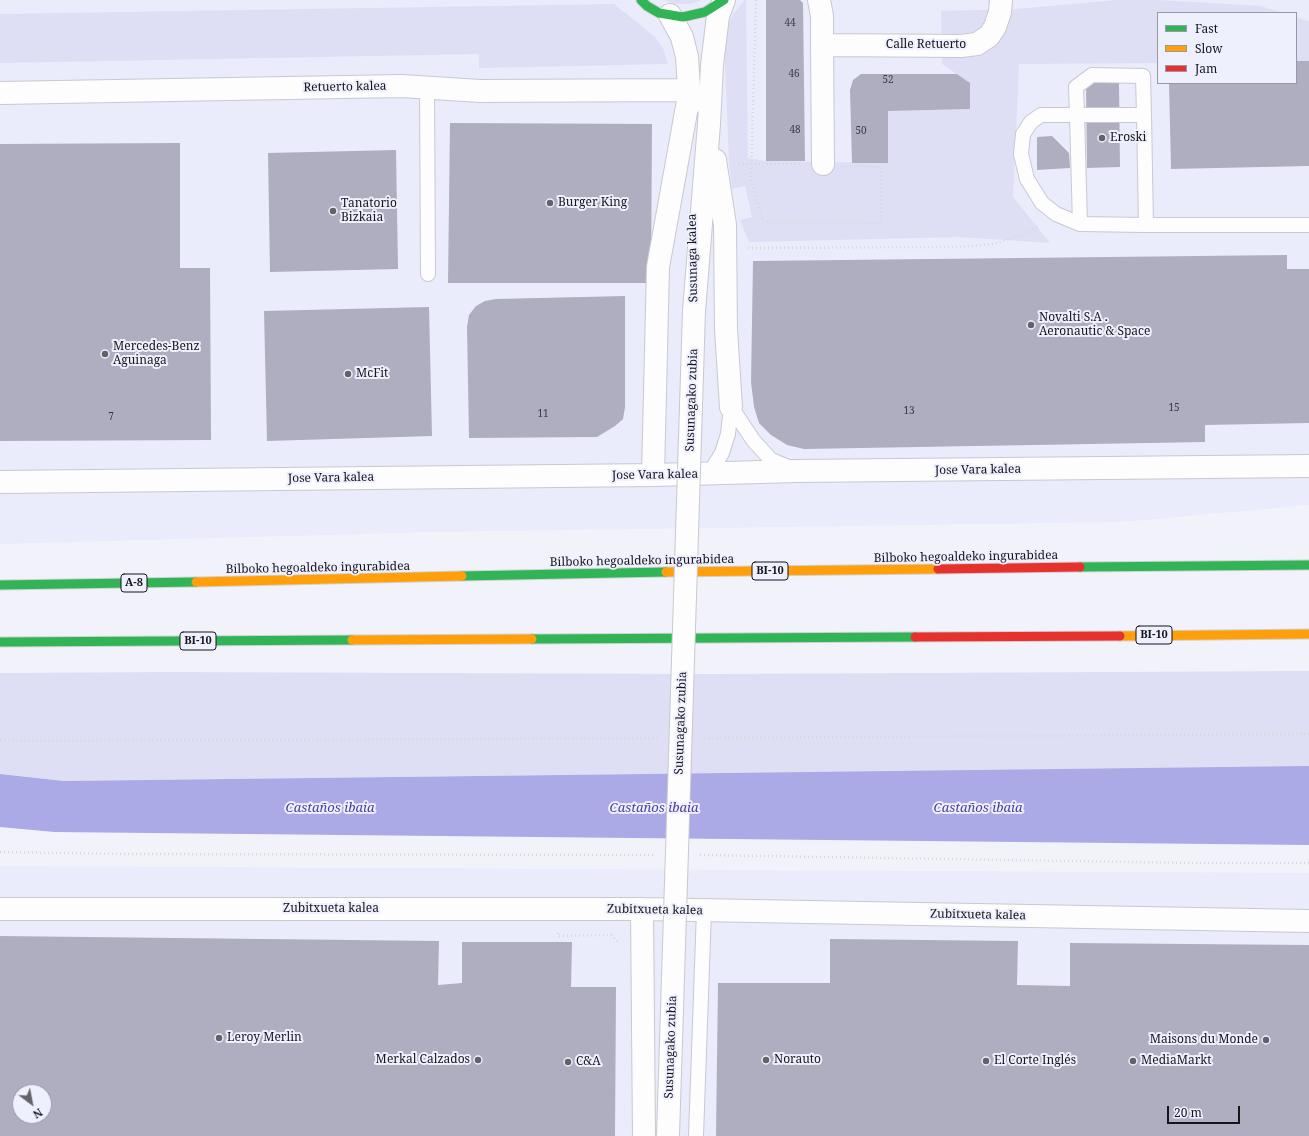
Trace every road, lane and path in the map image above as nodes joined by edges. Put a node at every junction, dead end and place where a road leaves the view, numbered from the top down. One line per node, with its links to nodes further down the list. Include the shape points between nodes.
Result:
1 (641, 0): 6 (main road, via 647,6)
2 (724, 0): 6 (main road, via 705,12 683,17); 13 (street, Susunaga kalea, via 718,16 712,65)
3 (756, 0): 14 (path)
4 (819, 0): 7 (street)
5 (1001, 0): 7 (street, Calle Retuerto, via 995,27 989,36 978,44)
6 (670, 15): 9 (street, Susunaga kalea, via 684,44)
7 (822, 45): 15 (street)
8 (427, 87): 9 (street, Retuerto kalea, via 480,91); 10 (street, Retuerto kalea); 21 (lane)
9 (690, 90): 22 (street, Susunaga kalea); 27 (street, Susunaga kalea, via 658,266)
10 (0, 93)
11 (1077, 115): 12 (lane); 12 (lane, via 1076,87 1092,76 1143,76); 16 (lane, via 1041,115 1031,122 1023,134 1021,154 1027,179 1042,203); 17 (lane)
12 (1144, 115): 18 (lane)
13 (709, 124): 20 (street, Susunaga kalea, via 725,225); 22 (street, Susunaga kalea)
14 (752, 164): 15 (path); 15 (path, via 751,180 763,222 881,223 881,167)
15 (823, 164)
16 (1056, 214): 17 (lane); 20 (path, via 1027,233 994,244 957,247)
17 (1080, 224): 18 (lane)
18 (1146, 225): 19 (lane)
19 (1309, 225)
20 (726, 248): 23 (street, Susunaga kalea, via 726,330)
21 (428, 274)
22 (694, 311): 43 (street, Susunagako zubia, bridge)
23 (731, 408): 25 (lane, via 753,440 771,460); 26 (lane, via 728,434 722,453)
24 (1309, 466): 25 (street, Jose Vara kalea)
25 (797, 471): 26 (street, Jose Vara kalea)
26 (709, 474): 27 (street, Jose Vara kalea)
27 (653, 475): 28 (street, Jose Vara kalea)
28 (0, 482)
29 (1309, 565): 30 (main road, Bilboko hegoaldeko ingurabidea / BI-10, via 647,572)
30 (230, 582): 31 (main road, Bilboko hegoaldeko ingurabidea / A-8)
31 (0, 585)
32 (1309, 634): 33 (main road, BI-10)
33 (0, 642)
34 (1309, 734): 36 (path)
35 (664, 738): 37 (path)
36 (696, 738)
37 (0, 740)
38 (0, 909): 39 (street, Zubitxueta kalea)
39 (642, 909): 40 (street, Zubitxueta kalea); 42 (street)
40 (704, 910): 41 (street, Zubitxueta kalea); 44 (lane)
41 (1309, 922)
42 (644, 1136)
43 (668, 1136)
44 (696, 1136)

